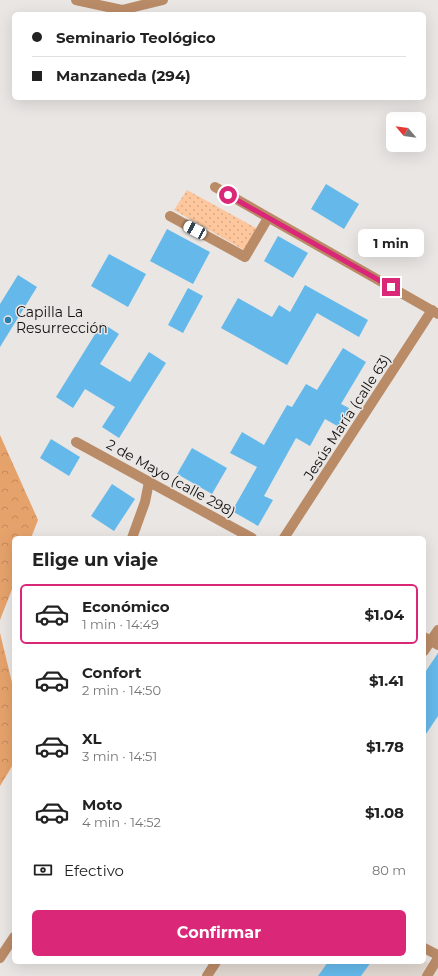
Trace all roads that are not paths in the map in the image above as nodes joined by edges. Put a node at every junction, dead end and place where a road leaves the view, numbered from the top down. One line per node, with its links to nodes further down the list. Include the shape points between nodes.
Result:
1 (76, 0): 2 (street, via 122,10)
2 (163, 0)
3 (215, 187): 5 (street)
4 (170, 216): 5 (street, via 245,257)
5 (268, 218): 6 (street)
6 (435, 312): 11 (street, Jesús María (calle 63))
7 (76, 442): 8 (street, 2 de Mayo (calle 298))
8 (148, 482): 9 (street, via 145,502); 10 (street, 2 de Mayo (calle 298))
9 (133, 536)
10 (248, 536)
11 (285, 536)
12 (438, 630): 13 (street)
13 (431, 641)
14 (12, 940): 17 (street)
15 (426, 949): 16 (street)
16 (438, 957): 20 (street)
17 (0, 958)
18 (215, 964): 19 (street)
19 (207, 976)
20 (427, 976)

